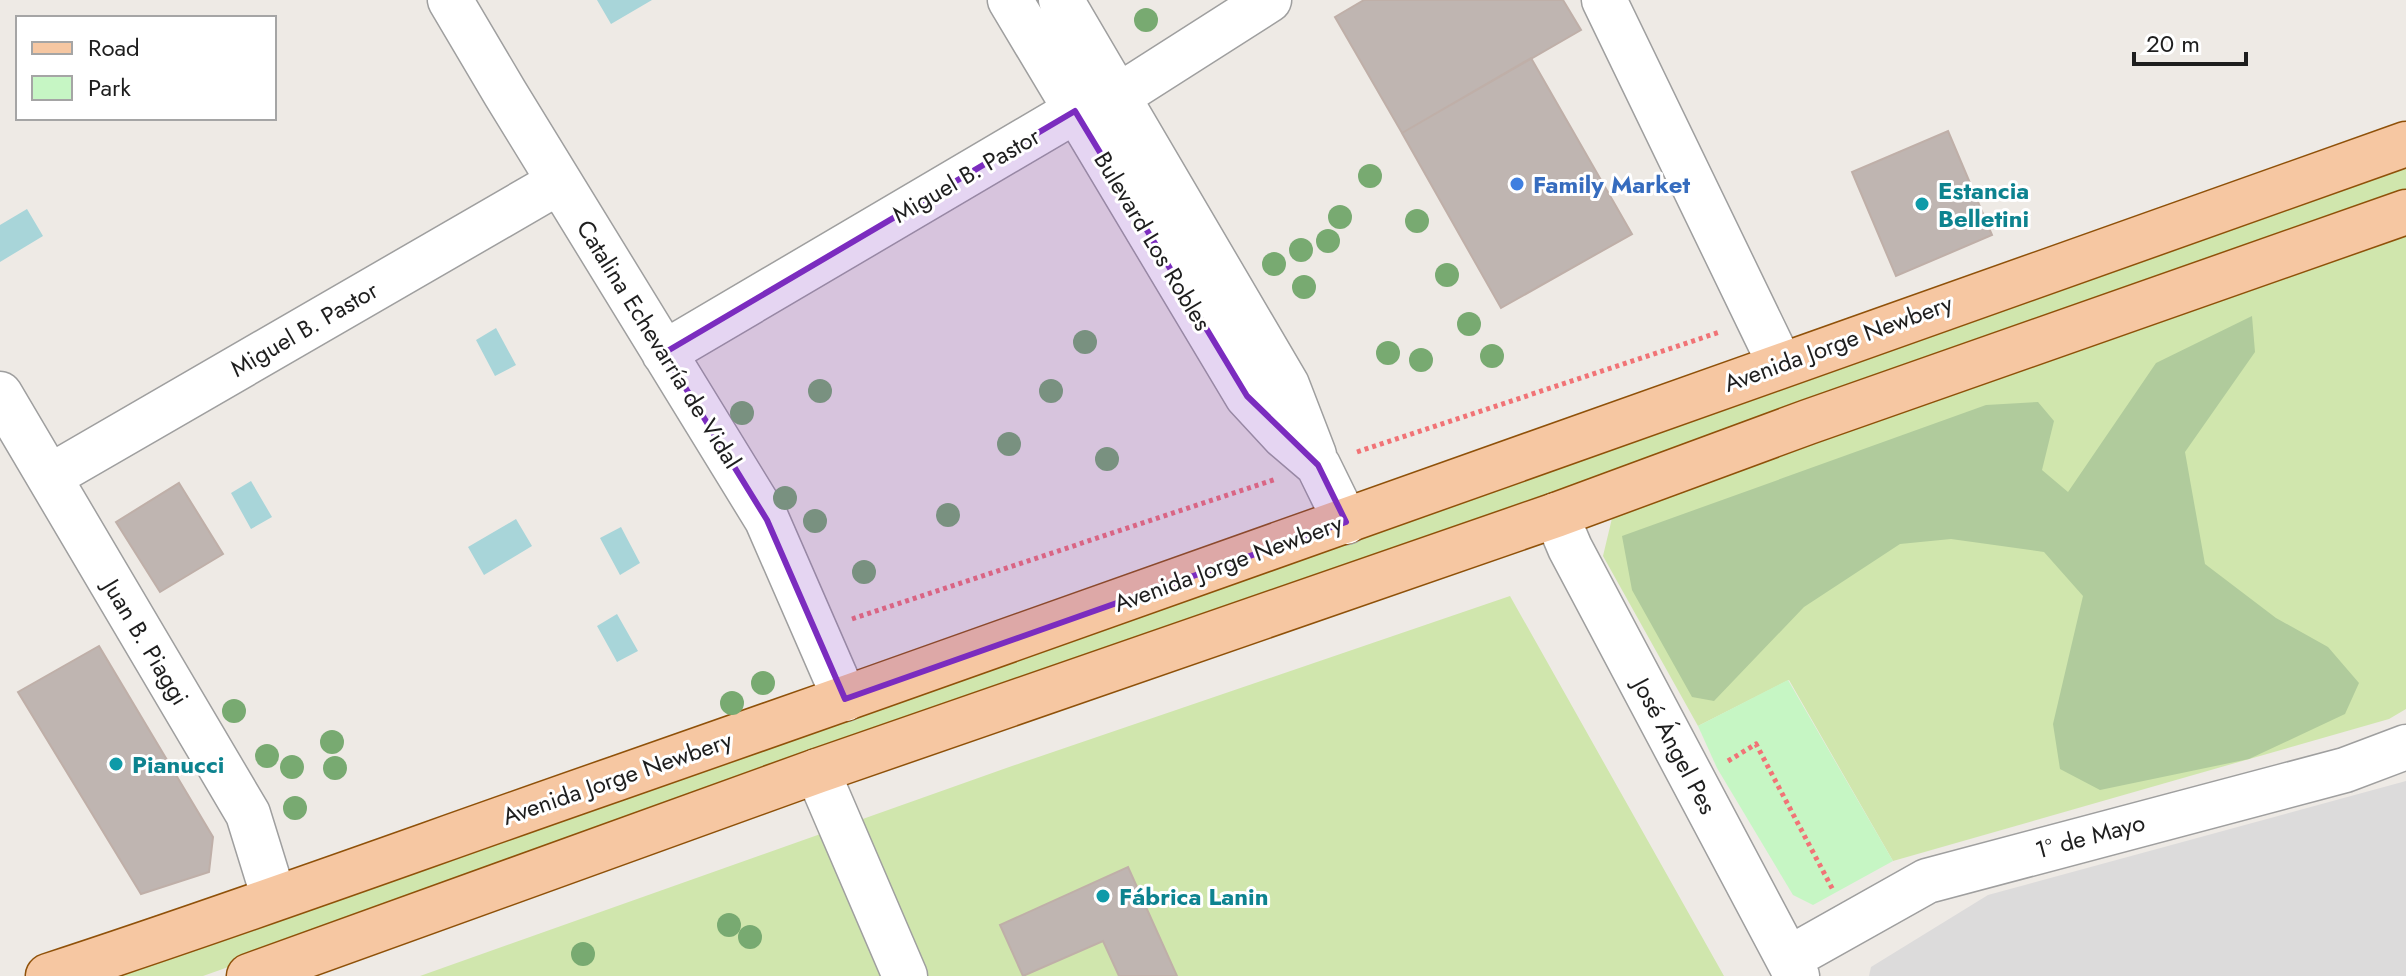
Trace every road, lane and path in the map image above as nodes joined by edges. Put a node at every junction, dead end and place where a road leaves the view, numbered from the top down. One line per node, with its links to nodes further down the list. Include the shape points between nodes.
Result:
1 (450, 0): 9 (street, Catalina Echevarría de Vidal)
2 (1010, 0): 7 (street, Bulevard Los Robles)
3 (1061, 0): 6 (street, Bulevard Los Robles)
4 (1269, 0): 6 (street, Miguel B. Pastor)
5 (1604, 0): 12 (street)
6 (1117, 97): 7 (street, Miguel B. Pastor); 14 (street, Bulevard Los Robles, via 1287,385)
7 (1075, 111): 11 (street, Miguel B. Pastor); 14 (street, Bulevard Los Robles, via 1247,396)
8 (2406, 144): 12 (main road, Avenida Jorge Newbery)
9 (559, 182): 11 (street, Catalina Echevarría de Vidal); 15 (street, Miguel B. Pastor)
10 (2406, 212): 16 (main road)
11 (664, 353): 18 (street, Catalina Echevarría de Vidal, via 767,520)
12 (1780, 364): 17 (main road, Avenida Jorge Newbery)
13 (0, 394): 15 (street, Juan B. Piaggi)
14 (1318, 465): 17 (street, Bulevard Los Robles)
15 (49, 477): 23 (street, Juan B. Piaggi, via 248,814)
16 (1556, 515): 21 (main road); 24 (street, José Ángel Pes)
17 (1346, 522): 18 (main road, Avenida Jorge Newbery)
18 (845, 699): 23 (main road, Avenida Jorge Newbery)
19 (2406, 747): 24 (street, 1º de Mayo, via 2345,770 1927,881)
20 (1717, 768): 22 (path, via 1756,744)
21 (817, 771): 26 (main road); 27 (street)
22 (1835, 893)
23 (274, 898): 25 (main road, Avenida Jorge Newbery)
24 (1793, 968)
25 (48, 976)
26 (249, 976)
27 (905, 976)

